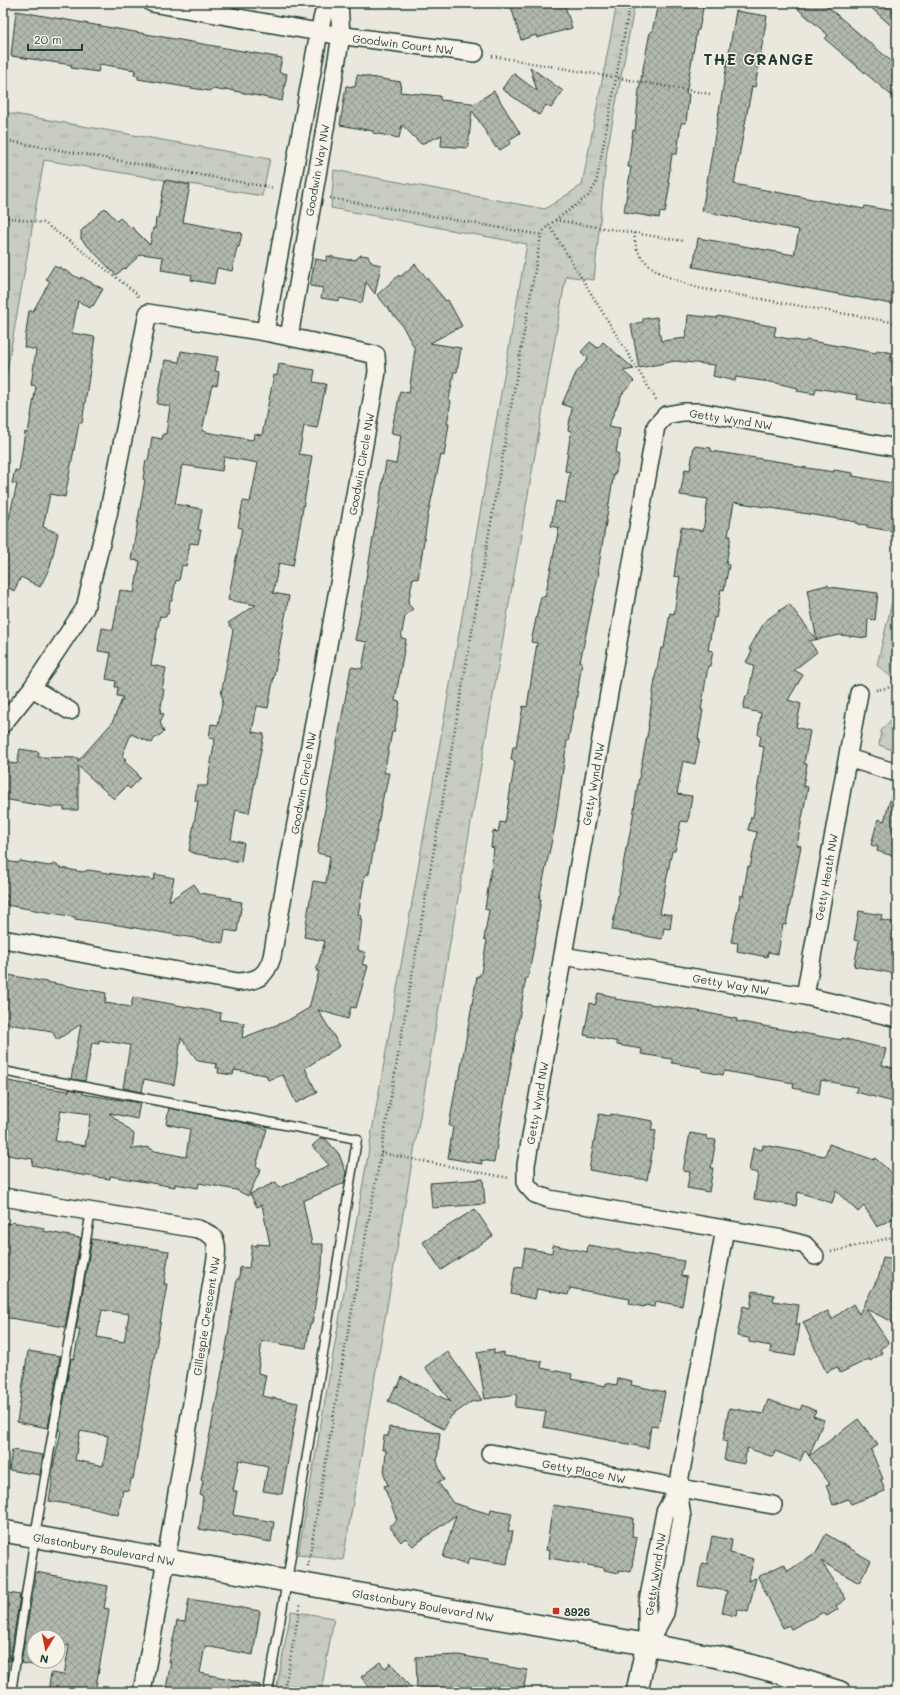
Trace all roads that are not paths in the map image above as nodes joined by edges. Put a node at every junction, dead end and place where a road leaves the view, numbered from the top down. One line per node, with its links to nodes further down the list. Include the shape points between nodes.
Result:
1 (152, 3): 4 (street, Goodwin Court NW)
2 (326, 3): 4 (street, Goodwin Way NW)
3 (339, 3): 4 (street, Goodwin Way NW)
4 (330, 34): 5 (street, Goodwin Court NW); 6 (street, Goodwin Way NW); 7 (street, Goodwin Way NW)
5 (475, 53)
6 (265, 332): 7 (street, Goodwin Circle NW); 9 (street, Goodwin Circle NW, via 148,313 108,515 85,608)
7 (289, 337): 15 (street, Goodwin Circle NW, via 376,354 377,372 268,968 261,976 251,981 238,982)
8 (897, 448): 16 (street, Getty Wynd NW, via 701,412 666,415 656,426)
9 (32, 688): 11 (street); 12 (street)
10 (859, 693): 13 (street, Getty Heath NW)
11 (70, 711)
12 (3, 724)
13 (848, 758): 14 (street); 17 (street, Getty Heath NW)
14 (897, 773)
15 (3, 939)
16 (563, 956): 17 (street, Getty Way NW); 22 (street, Getty Wynd NW, via 526,1165 526,1184 535,1194 549,1199)
17 (805, 996): 18 (street, Getty Way NW)
18 (897, 1018)
19 (3, 1072): 30 (lane, via 357,1140)
20 (3, 1197): 21 (street, Gillespie Crescent NW)
21 (91, 1211): 28 (lane); 29 (street, Gillespie Crescent NW, via 198,1229 208,1232 215,1239 217,1247)
22 (725, 1229): 23 (street, via 805,1245); 25 (street, Getty Wynd NW)
23 (815, 1256)
24 (490, 1453): 25 (street, Getty Place NW)
25 (678, 1488): 26 (street); 31 (street, Getty Wynd NW, via 664,1519 647,1607)
26 (773, 1505)
27 (3, 1530): 28 (street, Glastonbury Boulevard NW)
28 (35, 1536): 29 (street, Glastonbury Boulevard NW); 32 (lane)
29 (166, 1560): 30 (street, Glastonbury Boulevard NW); 33 (street, Gillespie Crescent NW)
30 (296, 1583): 31 (street, Glastonbury Boulevard NW); 34 (lane)
31 (647, 1644): 35 (street); 36 (street, Glastonbury Boulevard NW, via 718,1657)
32 (11, 1692)
33 (142, 1692)
34 (268, 1692)
35 (637, 1692)
36 (840, 1692)

